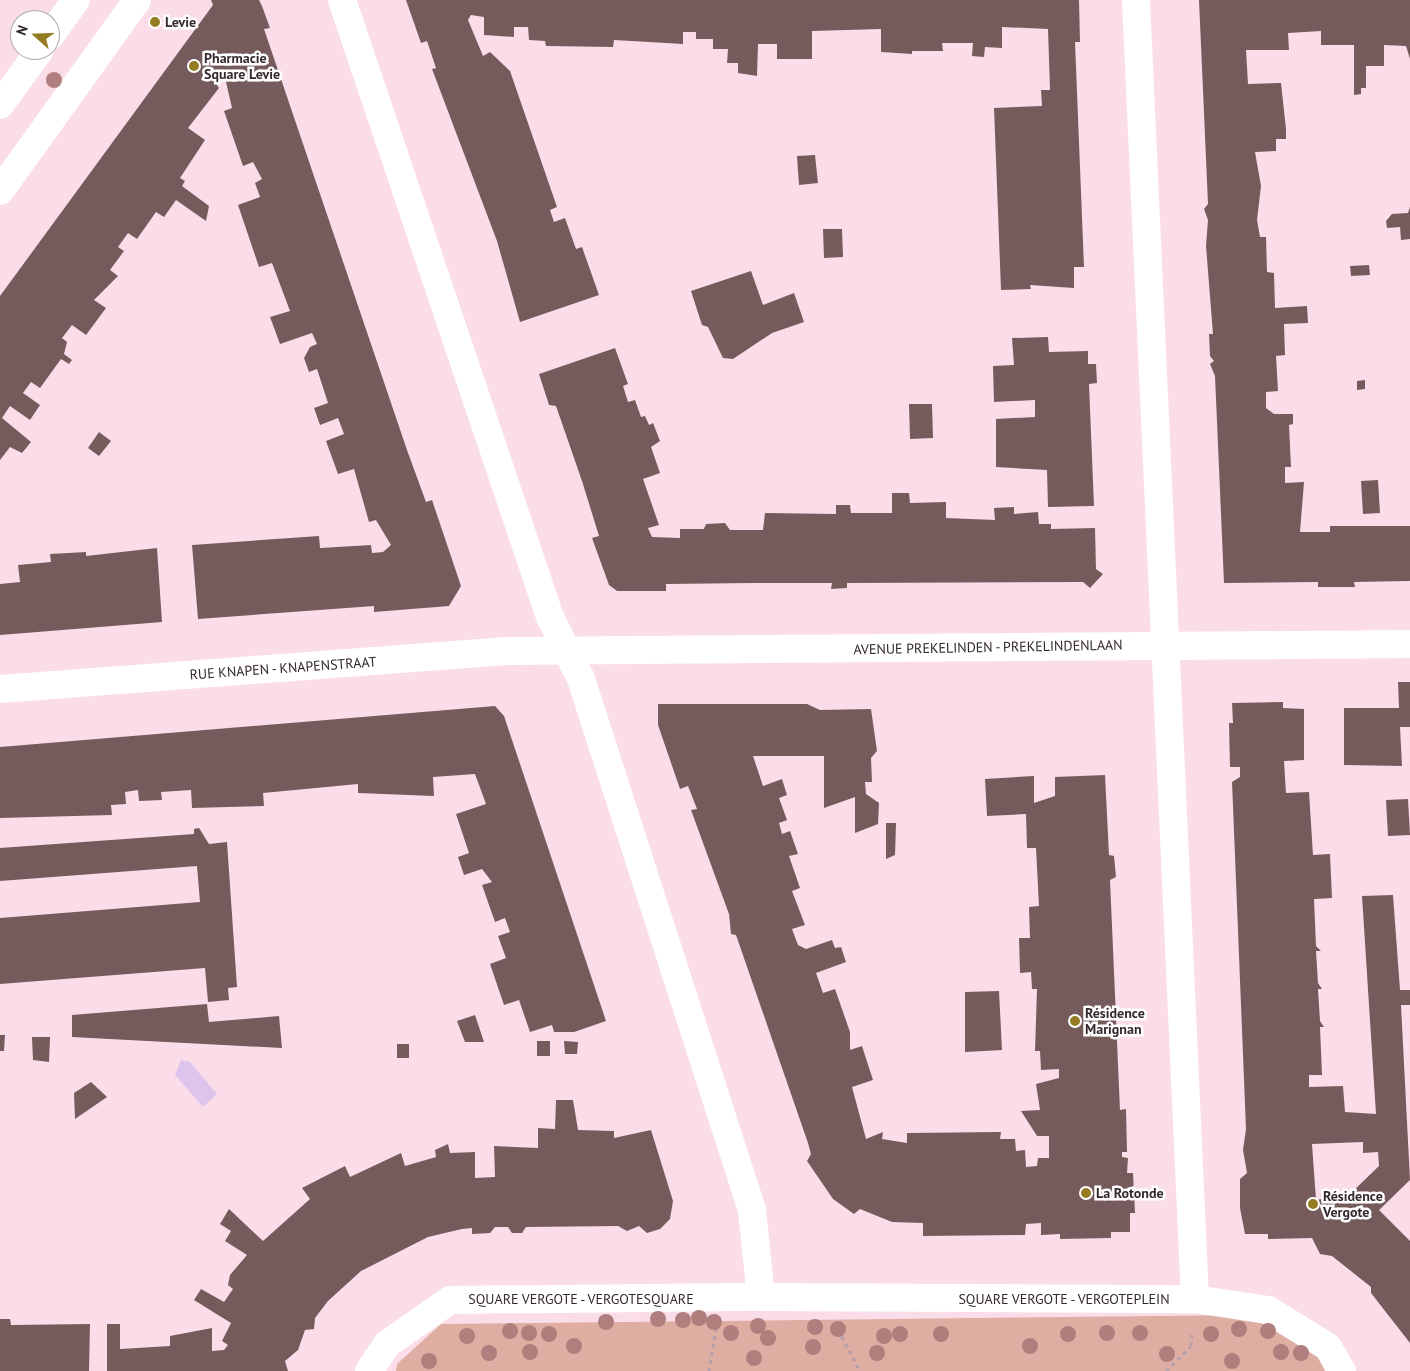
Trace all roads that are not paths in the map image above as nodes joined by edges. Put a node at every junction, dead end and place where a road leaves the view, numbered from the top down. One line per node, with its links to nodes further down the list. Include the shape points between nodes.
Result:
1 (76, 0): 5 (street)
2 (137, 0): 8 (street)
3 (342, 0): 11 (street, via 550,617)
4 (1136, 0): 10 (street)
5 (60, 22)
6 (33, 60): 7 (street)
7 (0, 105)
8 (0, 191)
9 (1410, 644): 10 (street, AVENUE PREKELINDEN - PREKELINDENLAAN)
10 (1164, 645): 11 (street, AVENUE PREKELINDEN - PREKELINDENLAAN); 14 (street)
11 (567, 651): 12 (street, RUE KNAPEN - KNAPENSTRAAT, via 507,651); 13 (street, via 581,679 752,1210)
12 (0, 689)
13 (761, 1297): 14 (street, SQUARE VERGOTE - VERGOTEPLEIN); 15 (street, SQUARE VERGOTE - VERGOTESQUARE, via 450,1300 387,1344)
14 (1195, 1299): 16 (street, SQUARE VERGOTE - VERGOTEPLEIN, via 1268,1310 1328,1347)
15 (369, 1371)
16 (1342, 1371)

